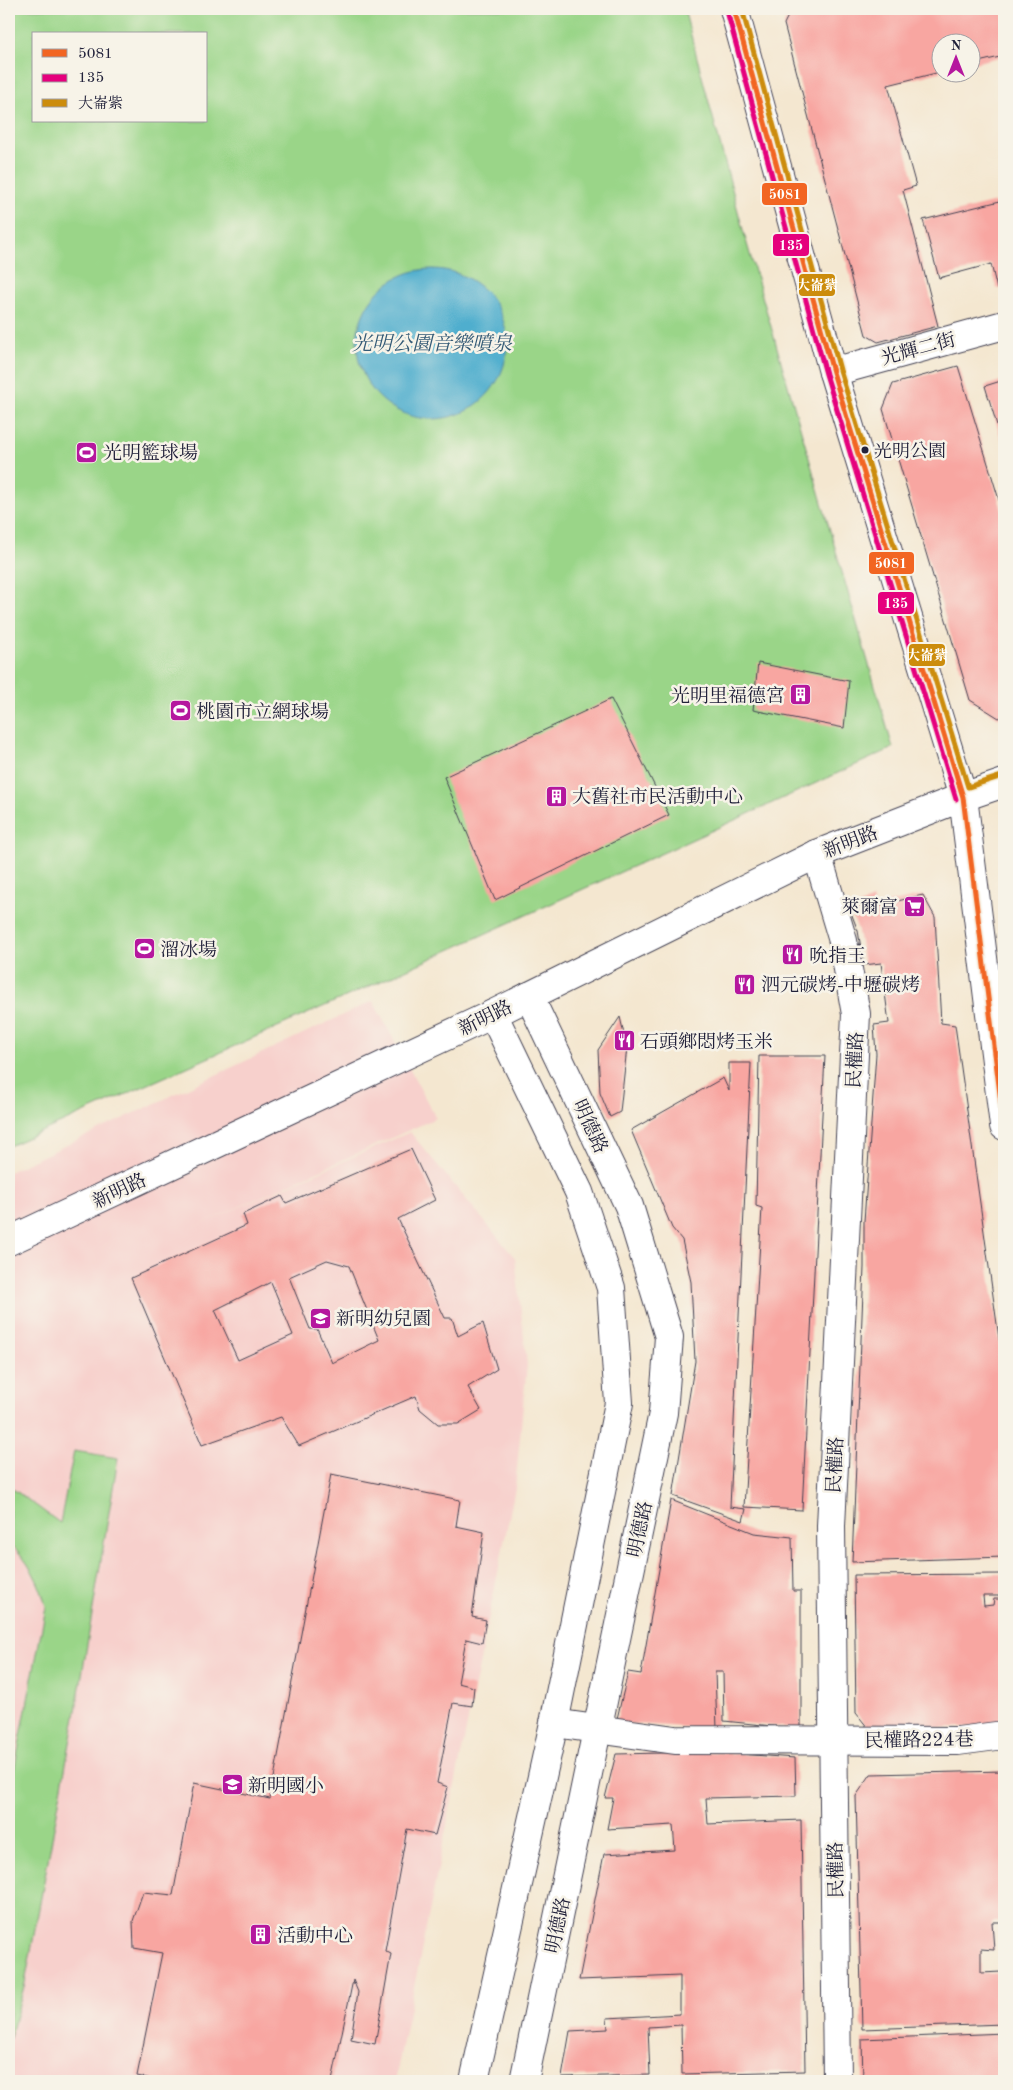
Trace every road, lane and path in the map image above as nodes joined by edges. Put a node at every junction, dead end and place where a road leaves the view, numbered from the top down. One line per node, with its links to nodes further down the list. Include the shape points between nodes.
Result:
1 (734, 9): 3 (street)
2 (1004, 325): 3 (street, 光輝二街)
3 (833, 372): 5 (street)
4 (1004, 783): 5 (street, 新明路)
5 (963, 797): 6 (street, 新明路); 9 (street)
6 (817, 854): 7 (street, 新明路); 14 (street, 民權路, via 843,941 856,1014 830,1526)
7 (529, 996): 8 (street, 新明路); 12 (street, 明德路, via 629,1206 669,1337 664,1412)
8 (493, 1014): 10 (street, 新明路); 11 (street, 明德路, via 579,1192 611,1288 619,1403)
9 (1004, 1126)
10 (9, 1241)
11 (554, 1723): 12 (street, 民權路224巷); 15 (street, 明德路)
12 (598, 1729): 14 (street, 民權路224巷, via 675,1740); 16 (street, 明德路)
13 (1004, 1735): 14 (street, 民權路224巷, via 958,1741)
14 (834, 1740): 17 (street, 民權路)
15 (474, 2081)
16 (524, 2081)
17 (837, 2081)

